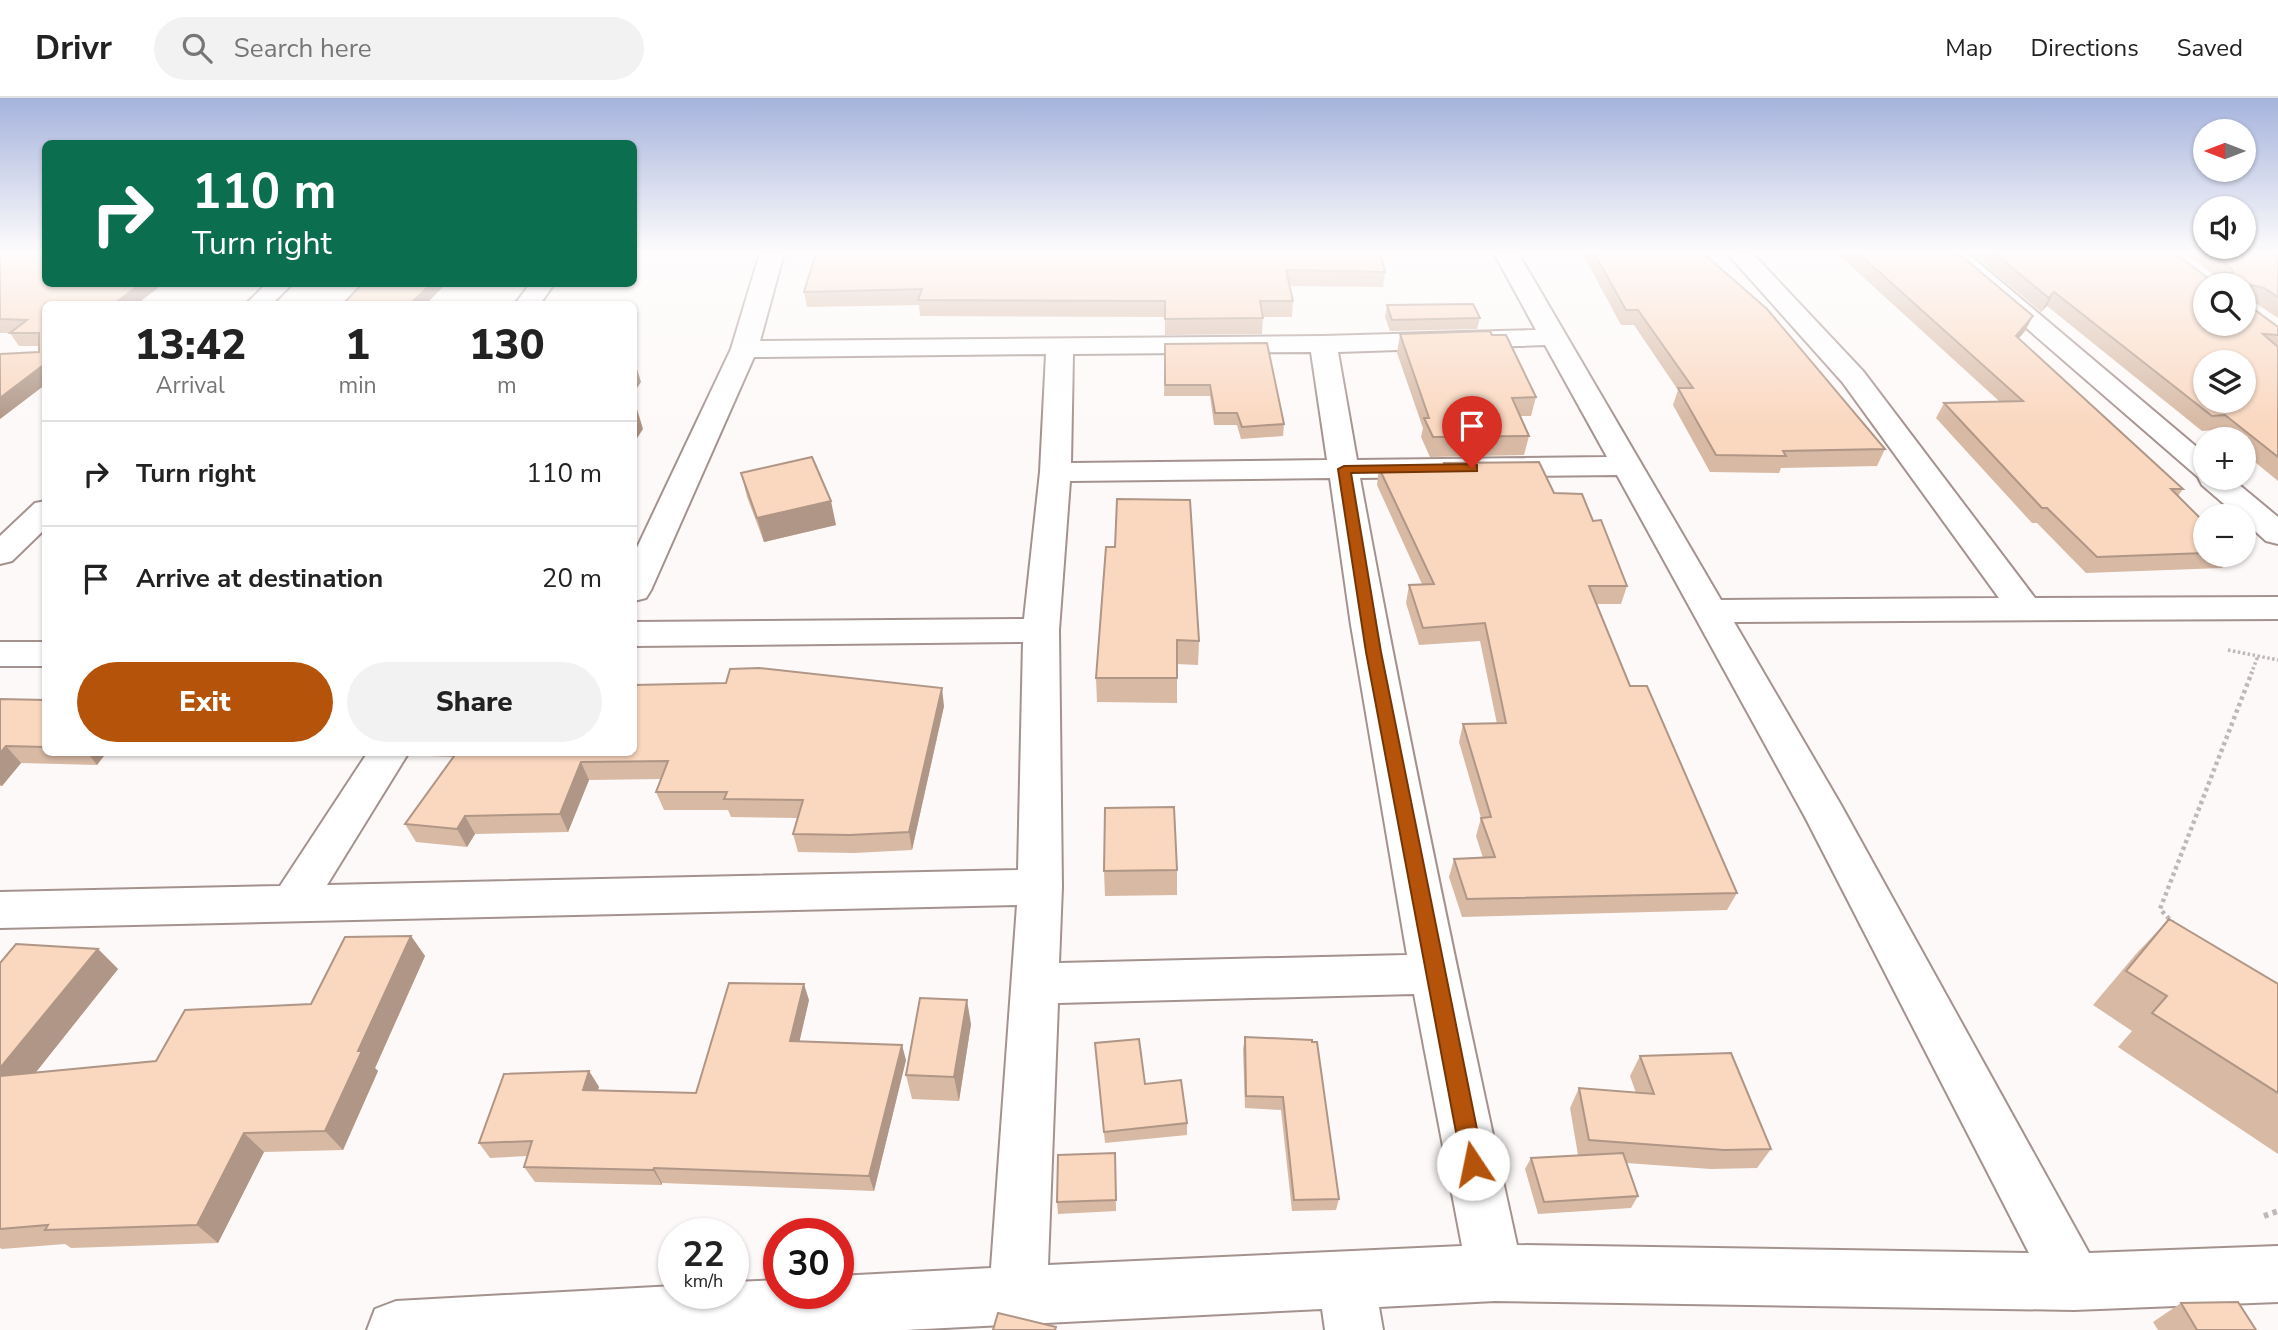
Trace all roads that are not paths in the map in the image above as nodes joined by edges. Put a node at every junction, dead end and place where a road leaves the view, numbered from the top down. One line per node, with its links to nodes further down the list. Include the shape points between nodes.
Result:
1 (755, 310): 8 (street)
2 (1540, 310): 5 (street)
3 (1792, 310): 19 (street, via 1853,377)
4 (2019, 310): 9 (street)
5 (1555, 337): 6 (street); 10 (street)
6 (1323, 344): 7 (street); 11 (street)
7 (1060, 345): 8 (street); 12 (street)
8 (744, 349): 17 (street)
9 (2193, 460)
10 (1627, 466): 11 (street); 20 (street)
11 (1344, 469): 12 (street); 29 (street)
12 (1055, 472): 21 (street)
13 (2227, 490): 15 (street)
14 (42, 514): 16 (street)
15 (2278, 534)
16 (0, 554)
17 (637, 583)
18 (2278, 608): 19 (street)
19 (2025, 609): 20 (street)
20 (1708, 611): 33 (street, via 1826,816)
21 (1041, 630): 22 (street); 26 (street)
22 (637, 634)
23 (0, 654): 24 (street)
24 (42, 654)
25 (386, 756): 27 (street)
26 (1040, 887): 27 (street); 30 (street)
27 (292, 904): 28 (street)
28 (0, 910)
29 (1434, 974): 30 (street); 31 (street)
30 (1035, 984): 34 (street)
31 (1495, 1273): 33 (street); 35 (street)
32 (2278, 1274): 33 (street)
33 (2074, 1282)
34 (1018, 1295): 35 (street); 36 (street)
35 (1350, 1305)
36 (396, 1330)

